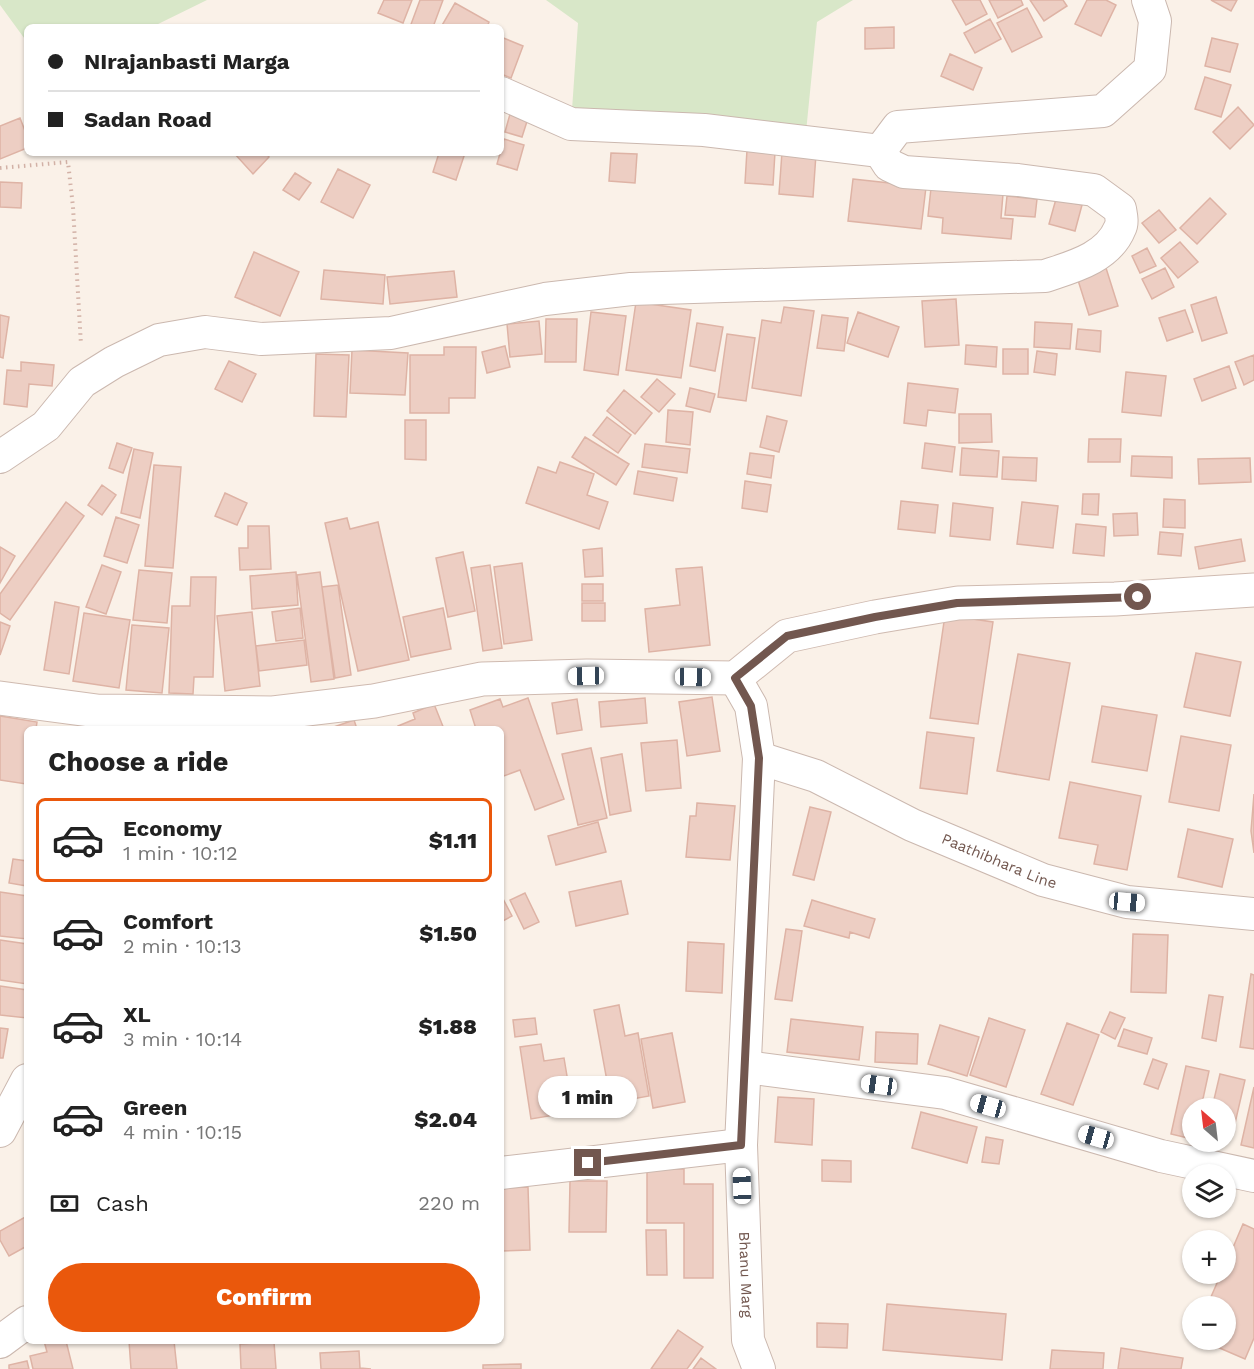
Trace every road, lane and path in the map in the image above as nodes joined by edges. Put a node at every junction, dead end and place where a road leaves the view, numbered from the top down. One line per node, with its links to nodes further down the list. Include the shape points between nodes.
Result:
1 (1148, 0): 3 (street, via 1155,21 1150,69 1103,111 898,127)
2 (504, 94): 3 (street, via 572,124 704,130)
3 (880, 151): 5 (street, via 889,165 904,172 1095,190 1120,209 1121,227 1107,247 1086,262 1045,276 631,289 545,299 391,333 261,339 205,332 159,340)
4 (0, 168): 5 (path, via 68,162)
5 (82, 382): 6 (street, via 46,426)
6 (0, 457)
7 (1254, 590): 8 (street, via 957,603 787,636)
8 (735, 678): 10 (street, via 482,679 374,701 273,713); 11 (street, Bhanu Marg, via 751,706)
9 (0, 698): 10 (street)
10 (96, 720)
11 (759, 758): 12 (street, Paathibhara Line, via 816,776 912,825 1043,880 1127,902); 13 (street, Bhanu Marg)
12 (1254, 914)
13 (746, 1067): 18 (street, Bhanu Marg); 20 (street, via 945,1094 1161,1156)
14 (0, 1073): 15 (street)
15 (24, 1077)
16 (24, 1084): 17 (street)
17 (0, 1131)
18 (741, 1145): 19 (street); 23 (street, Bhanu Marg, via 748,1340)
19 (504, 1173)
20 (1254, 1176)
21 (24, 1324): 22 (street)
22 (0, 1342)
23 (759, 1369)

